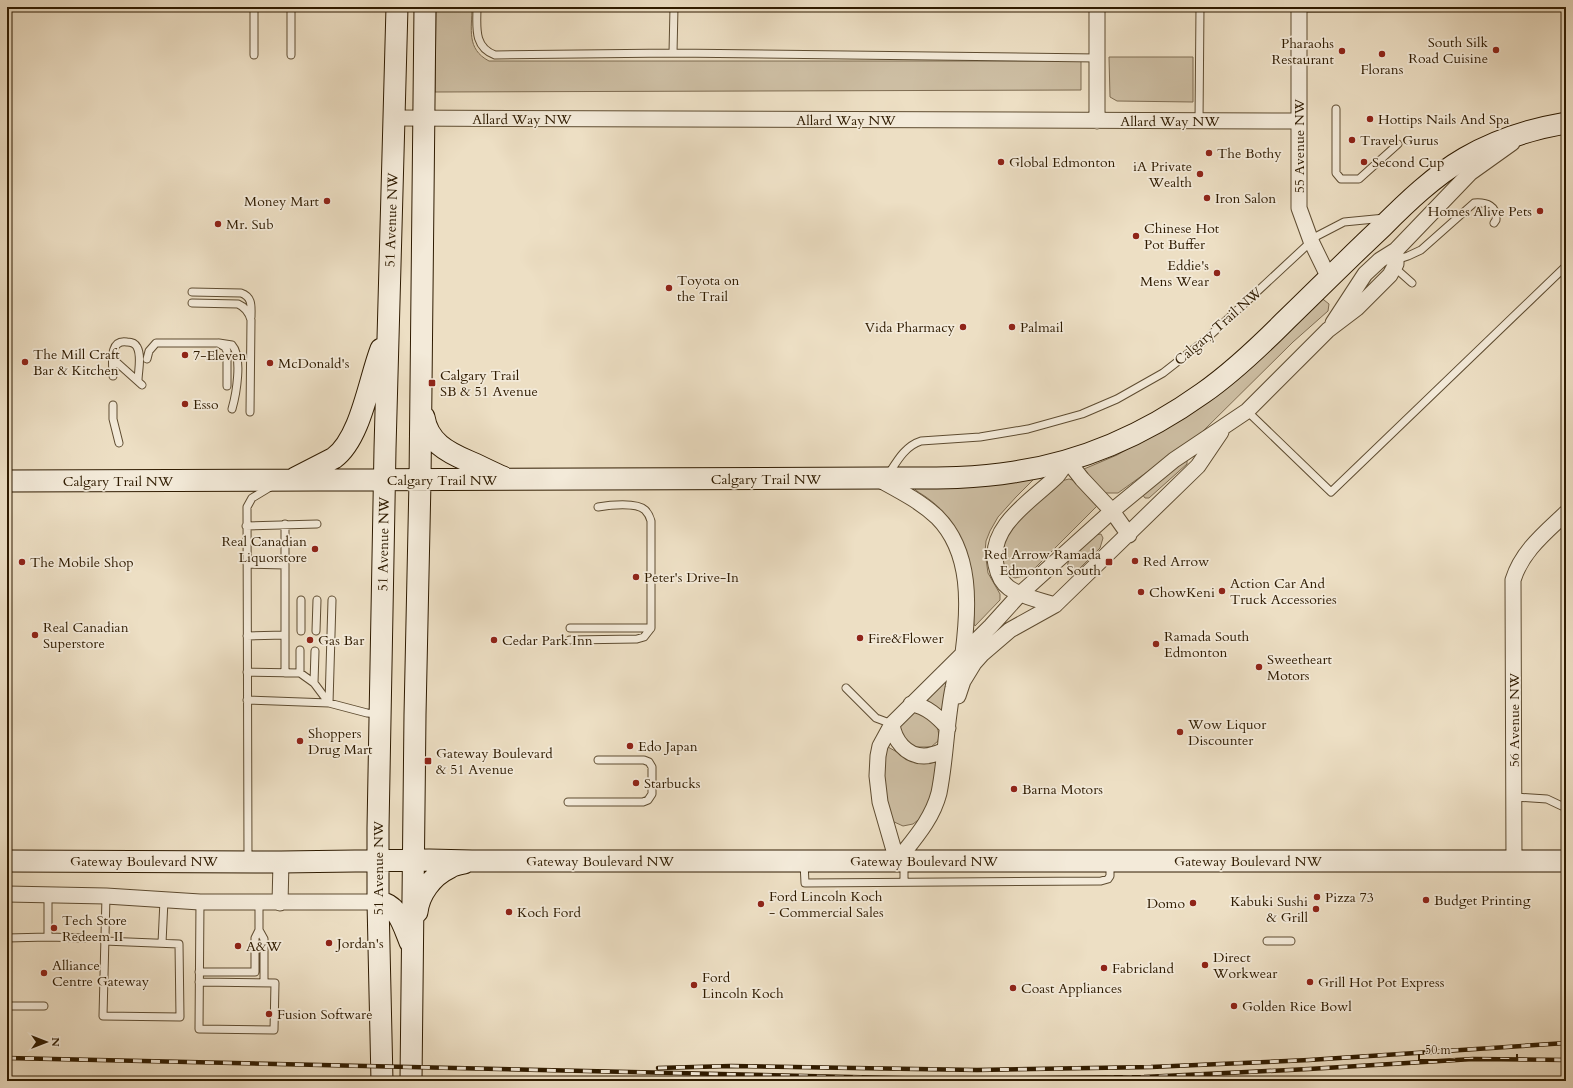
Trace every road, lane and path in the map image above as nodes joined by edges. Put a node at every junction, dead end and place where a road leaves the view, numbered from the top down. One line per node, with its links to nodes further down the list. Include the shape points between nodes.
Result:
1 (254, 7): 12 (lane)
2 (291, 7): 13 (lane)
3 (397, 7): 16 (main road, 51 Avenue NW)
4 (425, 7): 17 (main road)
5 (477, 7): 11 (lane, via 480,44 486,52 495,55)
6 (674, 7): 11 (lane)
7 (1097, 7): 14 (street)
8 (1200, 7): 19 (lane)
9 (1299, 7): 10 (lane); 20 (street, 55 Avenue NW)
10 (1566, 7)
11 (673, 53): 14 (lane)
12 (254, 55)
13 (291, 55)
14 (1097, 58): 18 (street)
15 (1336, 109): 23 (lane, via 1336,173 1341,179 1359,179)
16 (394, 118): 17 (street, Allard Way NW); 34 (main road, 51 Avenue NW)
17 (424, 118): 18 (street, Allard Way NW); 40 (main road)
18 (1097, 121): 19 (street, Allard Way NW)
19 (1199, 121): 20 (street, Allard Way NW)
20 (1298, 121): 26 (street, 55 Avenue NW, via 1299,208)
21 (1566, 123): 22 (main road)
22 (1538, 128): 24 (main road, Calgary Trail NW, via 1506,138 1465,158 1427,185); 27 (street, Calgary Trail NW, via 1470,173)
23 (1398, 144)
24 (1391, 218): 26 (lane, Calgary Trail NW, via 1344,222); 29 (main road, Calgary Trail NW)
25 (1494, 223): 27 (lane, via 1497,214 1493,206 1485,202 1474,202 1421,250)
26 (1311, 241): 29 (street, 55 Avenue NW); 48 (lane, Calgary Trail NW, via 1204,342 1141,385 1100,407 1051,424 993,436 913,443)
27 (1396, 259): 30 (lane); 43 (street, Calgary Trail NW, via 1390,275 1357,308 1328,330)
28 (1566, 266): 43 (lane, via 1331,492)
29 (1329, 278): 47 (main road, Calgary Trail NW, via 1255,351 1203,393 1159,422 1104,449)
30 (1412, 283)
31 (192, 292): 33 (lane, via 245,294 250,300)
32 (192, 303): 33 (lane, via 238,304 246,309)
33 (251, 320): 44 (lane)
34 (388, 332): 51 (main road, via 373,371 364,406 349,441 334,458); 52 (main road, 51 Avenue NW)
35 (218, 343): 37 (lane, via 156,343 149,351); 39 (lane, via 225,347 226,351); 42 (lane, via 232,345 237,353 237,392)
36 (112, 359): 36 (lane, via 113,350 119,343 124,341 134,344 138,351 140,383); 38 (lane)
37 (147, 359)
38 (113, 376)
39 (227, 386)
40 (420, 392): 49 (main road, via 425,425 439,446); 53 (main road)
41 (112, 405): 46 (lane, via 112,419)
42 (232, 409)
43 (1247, 410): 45 (street, Calgary Trail NW)
44 (250, 412)
45 (1225, 426): 55 (street, Calgary Trail NW, via 1174,460); 60 (street, Calgary Trail NW, via 1198,466)
46 (119, 443)
47 (1068, 461): 48 (main road, Calgary Trail NW, via 1031,470 986,475); 55 (street); 63 (street, via 1058,475 1012,516 997,542 994,558 998,575 1009,588)
48 (882, 478): 49 (main road, Calgary Trail NW); 77 (street, Calgary Trail NW, via 926,508 946,527 953,540 964,571 966,586 967,607)
49 (509, 480): 53 (main road, Calgary Trail NW)
50 (7, 481): 51 (main road, Calgary Trail NW)
51 (286, 481): 52 (main road, Calgary Trail NW); 59 (lane, via 252,498 249,502)
52 (384, 481): 53 (main road, Calgary Trail NW); 86 (main road, 51 Avenue NW)
53 (420, 481): 95 (main road)
54 (598, 507): 69 (lane, via 639,506 649,515)
55 (1112, 511): 60 (street); 63 (street, Calgary Trail NW)
56 (1566, 513): 91 (street, 56 Avenue NW, via 1530,549 1517,568 1514,580)
57 (284, 524): 58 (lane); 59 (lane); 62 (lane)
58 (317, 524)
59 (246, 526): 61 (lane)
60 (1129, 535): 67 (street, Calgary Trail NW)
61 (247, 564): 62 (lane); 73 (lane)
62 (284, 565): 72 (lane)
63 (1020, 594): 67 (street); 77 (street, Calgary Trail NW)
64 (301, 600): 70 (lane)
65 (317, 600): 71 (lane)
66 (332, 600): 84 (lane)
67 (1055, 605): 87 (street, Calgary Trail NW, via 1010,630 974,663 963,681)
68 (570, 628): 69 (lane)
69 (651, 628): 74 (lane, via 644,637 637,639)
70 (301, 630)
71 (316, 631)
72 (284, 635): 73 (lane); 79 (lane)
73 (247, 636): 78 (lane)
74 (570, 640)
75 (300, 650): 80 (lane)
76 (315, 651): 81 (lane)
77 (962, 654): 85 (street); 87 (street, Calgary Trail NW, via 955,674)
78 (247, 672): 79 (lane); 83 (lane)
79 (284, 673): 80 (lane)
80 (300, 673): 81 (lane)
81 (314, 683): 84 (lane)
82 (846, 688): 88 (lane, via 876,718)
83 (247, 700): 84 (lane); 103 (lane)
84 (329, 703): 86 (lane)
85 (911, 704): 87 (street, via 929,710); 88 (street)
86 (381, 714): 94 (main road, 51 Avenue NW)
87 (949, 723): 89 (street, Calgary Trail NW)
88 (892, 724): 89 (street, via 900,745 912,753 932,756); 99 (street, via 880,746 877,776 880,802)
89 (945, 750): 99 (street, Calgary Trail NW, via 942,781 936,805)
90 (598, 760): 92 (lane, via 649,762 652,767 652,794 648,800)
91 (1514, 797): 93 (lane, via 1546,799); 101 (street, 56 Avenue NW)
92 (568, 802)
93 (1566, 808)
94 (378, 860): 95 (main road, Gateway Boulevard NW); 104 (main road, Gateway Boulevard NW); 112 (main road, 51 Avenue NW)
95 (413, 860): 97 (main road, Gateway Boulevard NW); 122 (main road)
96 (7, 861): 103 (main road, Gateway Boulevard NW)
97 (472, 861): 98 (main road, Gateway Boulevard NW); 122 (main road, via 450,867 433,879 428,886 417,908)
98 (804, 861): 99 (main road, Gateway Boulevard NW); 105 (lane, via 805,883)
99 (901, 861): 100 (main road, Gateway Boulevard NW); 105 (lane)
100 (1110, 861): 101 (main road, Gateway Boulevard NW); 105 (lane, via 1110,876 1101,881)
101 (1514, 861): 102 (main road, Gateway Boulevard NW)
102 (1566, 861)
103 (248, 862): 104 (main road, Gateway Boulevard NW)
104 (282, 862): 113 (street)
105 (904, 882)
106 (7, 894): 107 (street)
107 (48, 895): 108 (street); 115 (lane)
108 (106, 896): 109 (street); 118 (lane)
109 (164, 900): 110 (street); 121 (lane)
110 (200, 902): 111 (street); 123 (lane)
111 (259, 902): 113 (street); 114 (lane)
112 (378, 902): 113 (street); 122 (main road, via 388,904 395,910); 128 (main road, 51 Avenue NW)
113 (280, 903)
114 (259, 930): 123 (lane, via 255,938 255,972); 125 (lane, via 264,939)
115 (48, 937): 116 (lane); 117 (lane)
116 (7, 938)
117 (84, 938)
118 (104, 941): 121 (lane); 121 (lane, via 103,1016 180,1017 179,944)
119 (1267, 941): 120 (lane)
120 (1291, 941)
121 (162, 943)
122 (413, 949): 129 (main road)
123 (199, 972): 124 (lane)
124 (199, 982): 125 (lane); 125 (lane, via 198,1029 274,1030 275,983)
125 (264, 983)
126 (7, 1006): 127 (lane)
127 (44, 1006)
128 (382, 1081)
129 (410, 1081)

